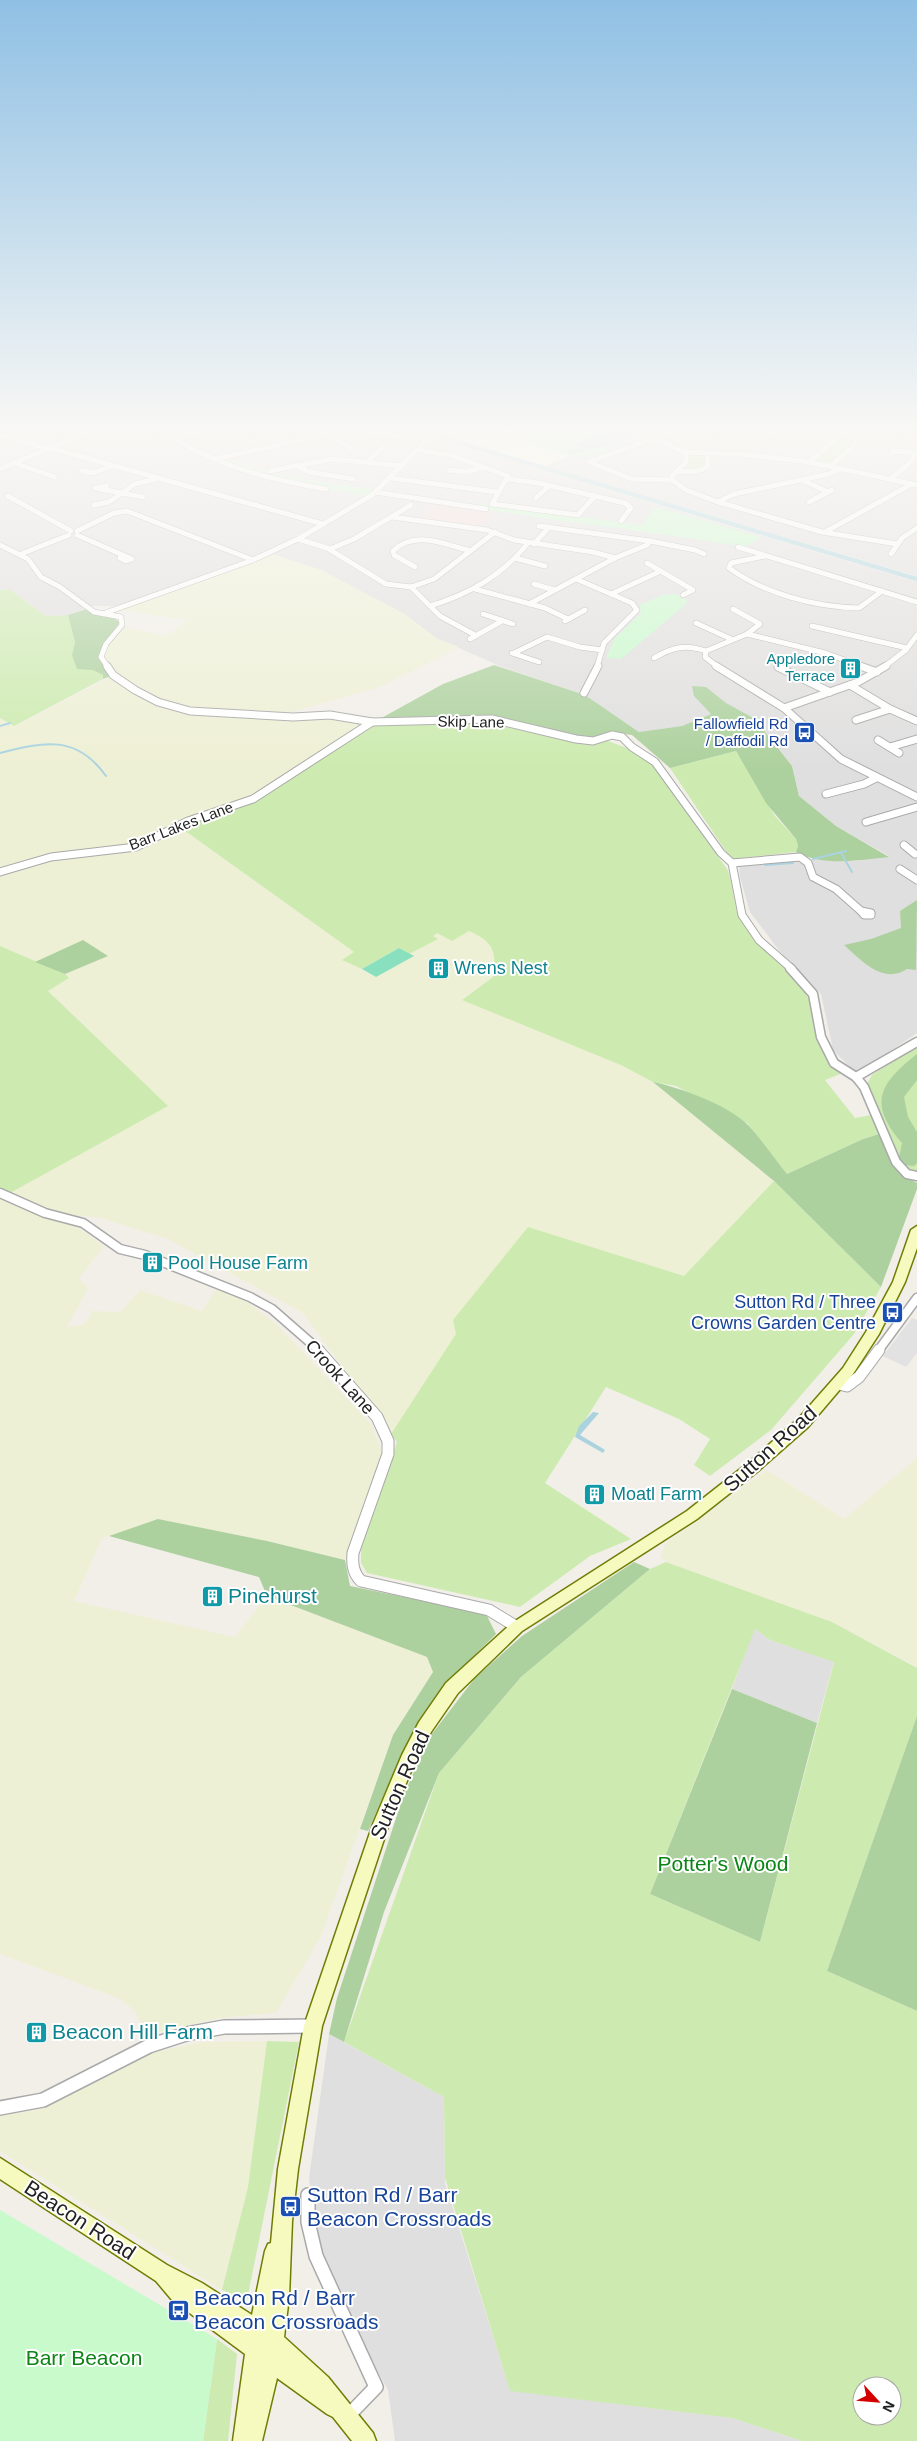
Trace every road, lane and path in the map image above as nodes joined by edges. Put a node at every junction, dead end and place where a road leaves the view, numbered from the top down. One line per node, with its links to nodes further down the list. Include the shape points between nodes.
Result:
1 (52, 541): 21 (street)
2 (92, 541): 24 (street)
3 (204, 541): 28 (street)
4 (294, 541): 28 (street)
5 (304, 541): 19 (street)
6 (349, 541): 19 (street)
7 (403, 541): 30 (street, via 393,551 394,555)
8 (427, 541): 20 (street)
9 (479, 541): 20 (street)
10 (524, 541): 15 (street)
11 (533, 541): 15 (street)
12 (650, 541): 22 (street); 27 (street)
13 (878, 541): 16 (street)
14 (900, 541): 16 (street)
15 (531, 543): 26 (street); 27 (street)
16 (897, 544): 23 (street)
17 (0, 545): 21 (street, Skip Lane)
18 (738, 547): 25 (street)
19 (330, 549): 35 (street, via 354,567 382,581)
20 (468, 550): 35 (street, via 458,562 425,584)
21 (21, 554): 46 (street, Skip Lane, via 41,576 94,612)
22 (704, 554)
23 (891, 554)
24 (121, 556)
25 (765, 556): 38 (street); 38 (street, via 731,563 729,568 742,578 773,591 846,607 859,608)
26 (515, 558): 31 (street, via 547,564); 36 (street)
27 (615, 558): 33 (street)
28 (253, 560): 46 (street)
29 (647, 564): 32 (street)
30 (414, 566)
31 (539, 570)
32 (661, 570): 39 (street); 40 (street, via 693,590)
33 (576, 579): 37 (street); 39 (street)
34 (534, 584): 37 (street)
35 (411, 587): 43 (street)
36 (476, 589): 42 (street); 43 (street)
37 (554, 590): 42 (street)
38 (882, 591): 41 (street)
39 (611, 594): 57 (street, via 632,603 637,610 608,637)
40 (683, 595)
41 (917, 602)
42 (529, 604): 44 (street, via 545,608 567,620)
43 (430, 606): 54 (street)
44 (585, 610)
45 (734, 611): 52 (street, via 760,622)
46 (106, 613): 69 (street, Skip Lane, via 121,618 122,625 106,644 101,657 113,675 158,702 190,711 294,717 330,715)
47 (483, 614): 48 (street)
48 (502, 621): 49 (street); 54 (street)
49 (513, 624)
50 (698, 625): 55 (street)
51 (812, 626): 56 (street)
52 (747, 634): 55 (street); 62 (street, via 825,654)
53 (917, 636): 56 (street)
54 (472, 637)
55 (731, 639): 58 (street)
56 (907, 648): 62 (street)
57 (602, 650): 60 (street, via 547,637 513,653); 65 (street)
58 (706, 651): 59 (street, via 691,645 678,645); 66 (street, via 708,661)
59 (654, 659)
60 (540, 663)
61 (776, 667): 64 (street)
62 (876, 672): 63 (street)
63 (850, 685): 64 (street); 67 (street)
64 (830, 692): 66 (street)
65 (584, 693)
66 (784, 708): 75 (street, via 826,749)
67 (890, 709): 68 (street); 70 (street, via 854,719)
68 (916, 719)
69 (372, 722): 82 (street, Skip Lane, via 492,719 576,739 594,740 612,734 622,737 632,748 655,762 721,853); 84 (street, Barr Lakes Lane, via 252,799 188,822 147,843 52,857)
70 (862, 724)
71 (917, 738): 73 (street)
72 (878, 740): 73 (street)
73 (890, 747): 74 (street)
74 (899, 753)
75 (876, 778): 76 (street); 77 (street, via 864,784 825,792)
76 (917, 797)
77 (835, 802)
78 (917, 808): 79 (street, via 868,824)
79 (857, 816)
80 (917, 846): 81 (street, via 905,846)
81 (915, 854)
82 (732, 863): 86 (street, via 800,857 808,863 813,877 836,889); 88 (street, via 742,915 759,940 813,994 821,1037 834,1063)
83 (900, 870): 85 (street)
84 (0, 872)
85 (917, 880)
86 (861, 910)
87 (917, 1042): 88 (street)
88 (856, 1077): 89 (street, via 864,1087 896,1162 907,1174)
89 (917, 1176)
90 (0, 1193): 94 (street, Crook Lane, via 45,1213 83,1223 120,1249 145,1255 250,1297 289,1321 360,1396 383,1426 388,1441 388,1454 353,1553 352,1565 357,1578 489,1610)
91 (917, 1230): 93 (main road, Sutton Road, via 882,1318)
92 (917, 1298): 93 (street, Sutton Road, via 859,1377 847,1386)
93 (838, 1384): 94 (main road, Sutton Road, via 784,1441 692,1515)
94 (517, 1627): 95 (main road, Sutton Road, via 452,1688 410,1755 381,1824)
95 (313, 2026): 96 (street, via 224,2027 186,2034 148,2046 43,2100); 99 (main road, Sutton Road, via 305,2060 282,2221 279,2297)
96 (0, 2108)
97 (0, 2168): 99 (main road, Beacon Road, via 160,2272 179,2293)
98 (308, 2195): 100 (street, via 308,2222 316,2256 376,2387)
99 (264, 2345): 100 (main road, Beacon Road); 101 (main road); 102 (main road)
100 (347, 2417): 103 (main road, Beacon Road)
101 (244, 2441)
102 (251, 2441)
103 (365, 2441)

